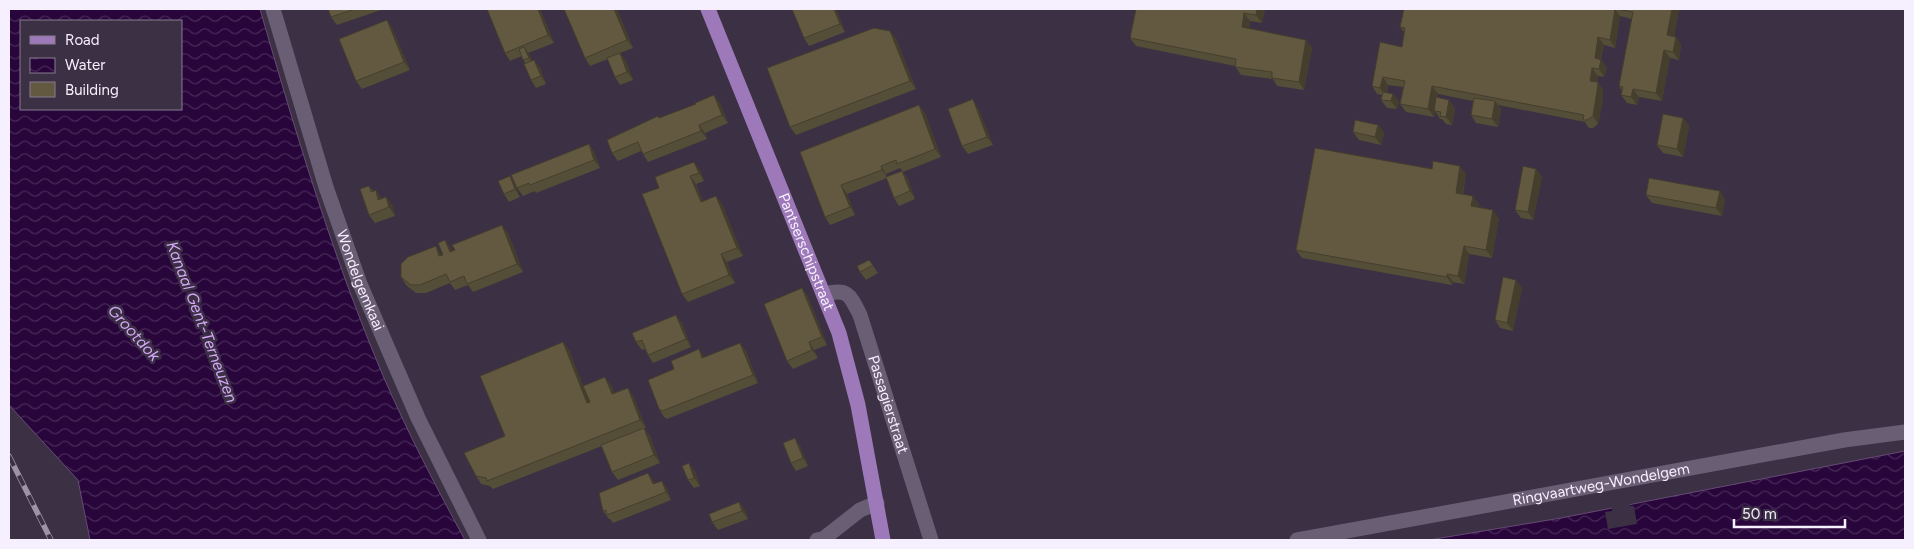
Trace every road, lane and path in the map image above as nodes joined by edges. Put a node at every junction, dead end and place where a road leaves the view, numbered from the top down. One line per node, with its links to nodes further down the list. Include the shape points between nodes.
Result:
1 (273, 9): 6 (street, Wondelgemkaai, via 326,187 360,284 418,418)
2 (708, 9): 3 (main road, Pantserschipstraat)
3 (825, 294): 5 (main road, Pantserschipstraat, via 850,370); 9 (street, Passagierstraat, via 846,292 860,315)
4 (1905, 432): 10 (street, Ringvaartweg-Wondelgem, via 1844,440)
5 (877, 503): 7 (street, via 860,510); 8 (main road)
6 (479, 540)
7 (822, 540)
8 (883, 540)
9 (931, 540)
10 (1297, 540)

